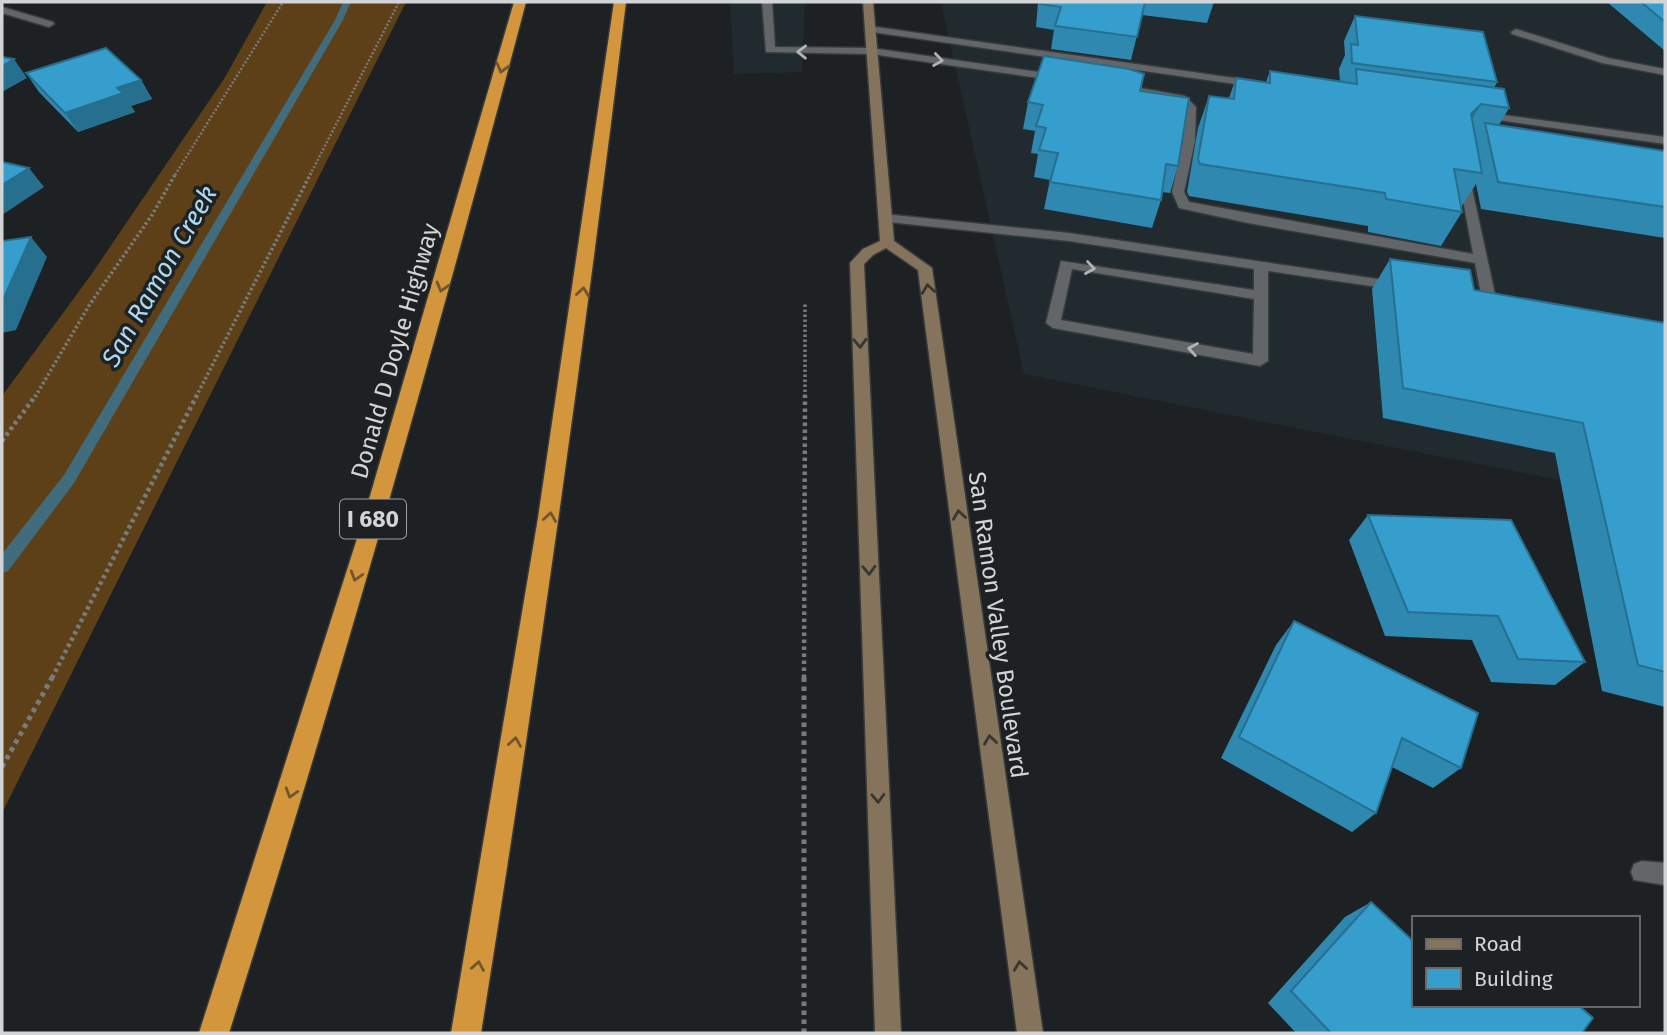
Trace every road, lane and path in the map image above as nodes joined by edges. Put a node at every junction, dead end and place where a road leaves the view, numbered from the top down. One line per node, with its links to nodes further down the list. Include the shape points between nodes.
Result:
1 (283, 2): 29 (path, via 152,215)
2 (399, 2): 30 (path, via 36,711)
3 (520, 2): 31 (highway, Donald D Doyle Highway / I 680, one-way to 31, via 415,380)
4 (620, 2): 32 (highway, one-way to 4, via 572,370)
5 (767, 2): 11 (street, one-way to 5, via 770,50)
6 (868, 2): 9 (main road)
7 (2, 10): 8 (street)
8 (49, 24)
9 (869, 29): 11 (main road); 12 (street)
10 (1516, 32): 13 (street, via 1606,61)
11 (871, 51): 14 (street, one-way to 14); 21 (main road)
12 (1053, 55): 14 (street); 16 (street)
13 (1665, 72)
14 (1046, 76): 15 (street)
15 (1072, 80)
16 (1263, 85)
17 (1110, 86): 23 (street, via 1181,98 1190,107 1189,141 1178,192 1184,205)
18 (1464, 113): 19 (street)
19 (1665, 141)
20 (1462, 156): 23 (street)
21 (884, 218): 22 (main road); 24 (street, via 1069,237)
22 (887, 243): 34 (main road, one-way to 34, via 857,263); 35 (main road, San Ramon Valley Boulevard, one-way to 22, via 925,268)
23 (1481, 260): 27 (street)
24 (1261, 265): 25 (street); 26 (street)
25 (1408, 287)
26 (1261, 296): 26 (street, one-way to 26, via 1260,361 1053,323 1066,264)
27 (1489, 299)
28 (805, 304): 33 (path)
29 (2, 441)
30 (2, 767)
31 (214, 1033)
32 (466, 1033)
33 (804, 1033)
34 (888, 1033)
35 (1030, 1033)

